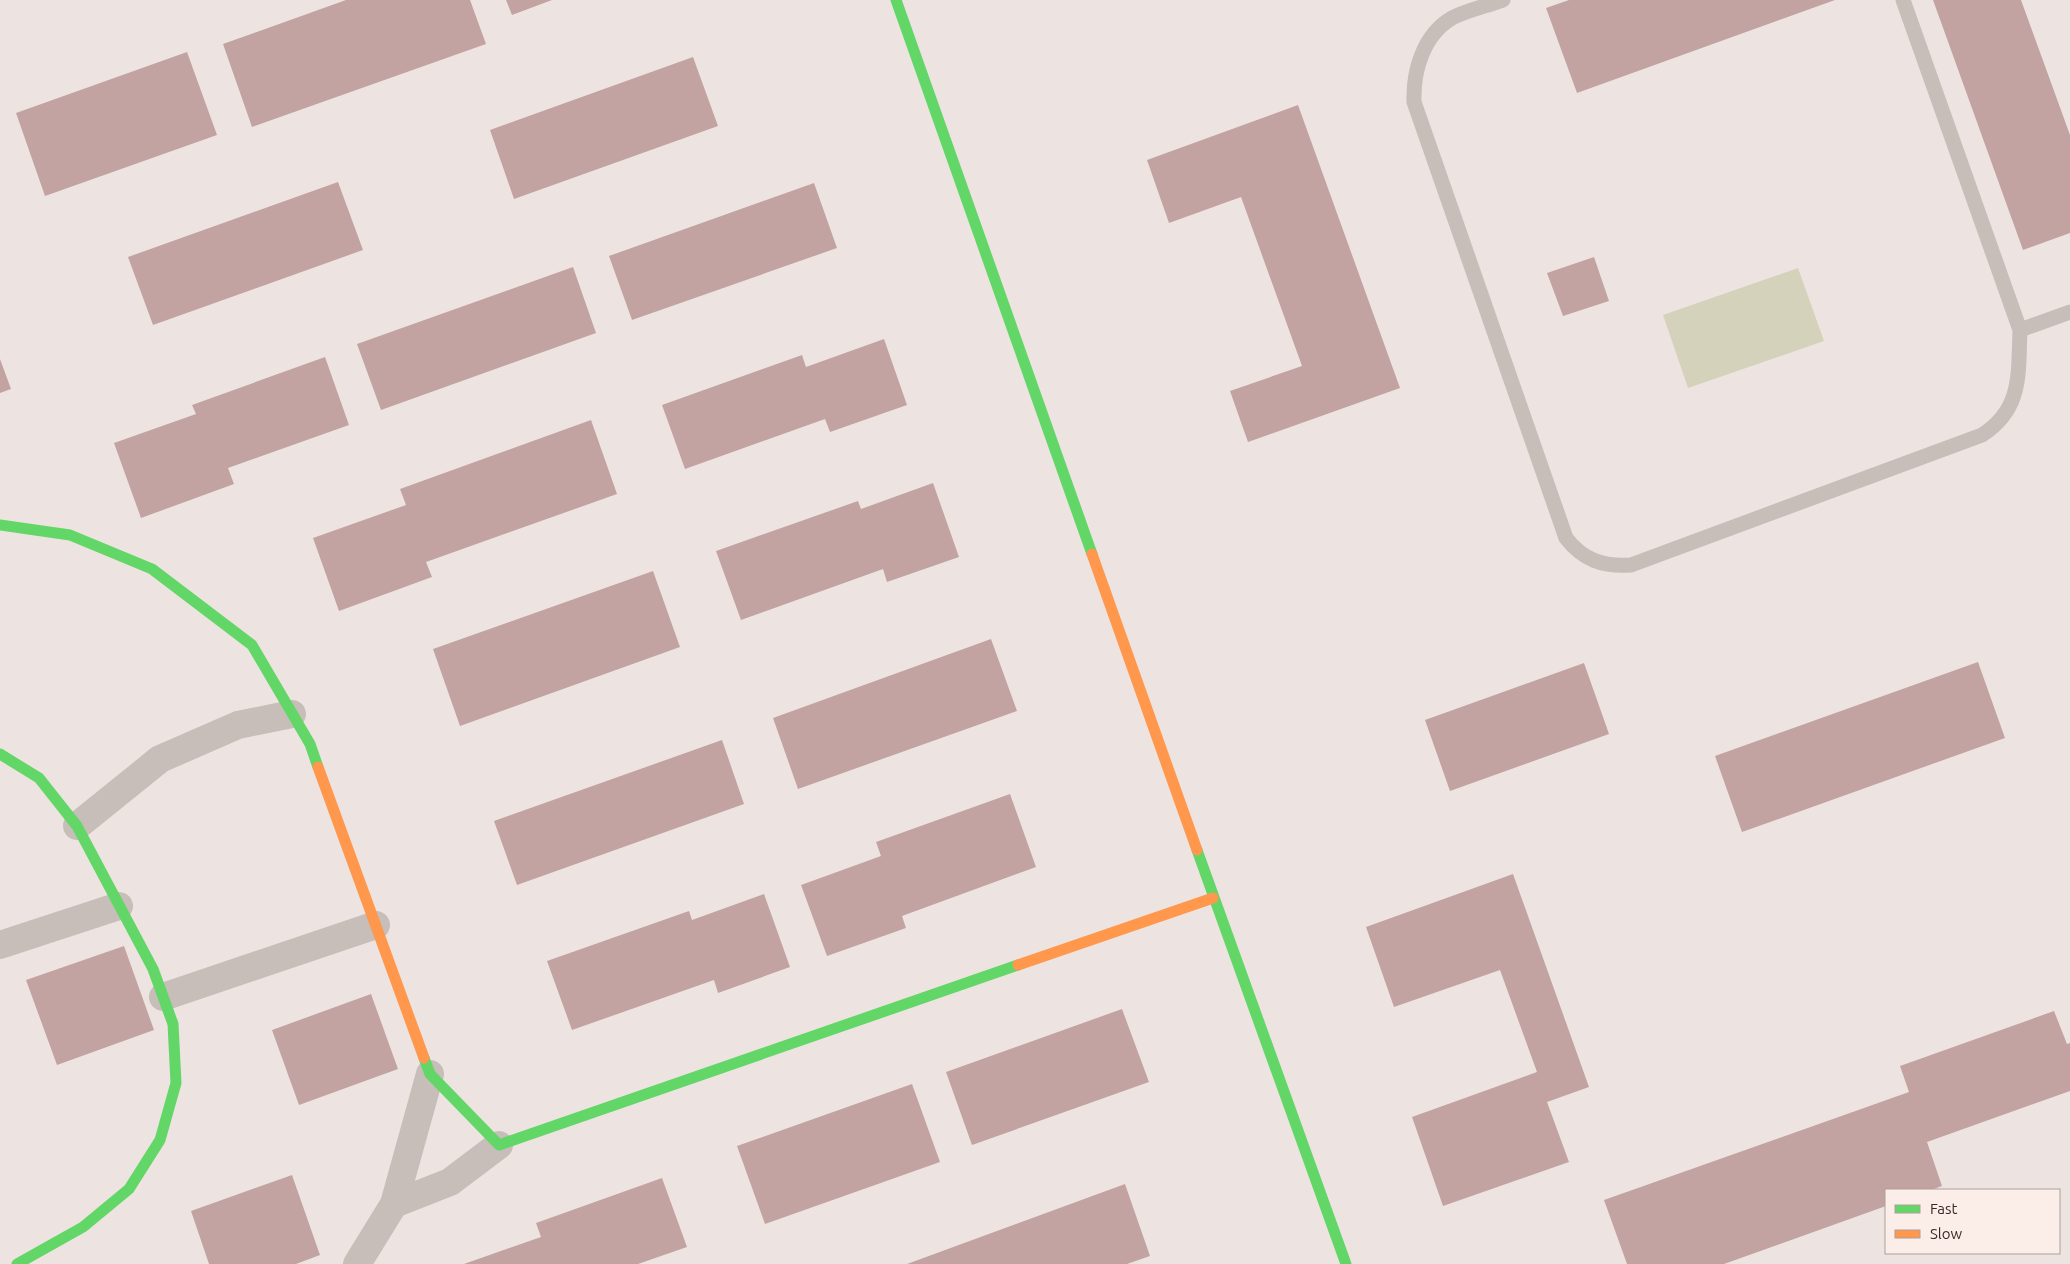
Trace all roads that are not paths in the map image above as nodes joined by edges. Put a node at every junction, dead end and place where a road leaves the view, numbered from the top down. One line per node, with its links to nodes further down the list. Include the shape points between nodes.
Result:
1 (896, 0): 10 (street)
2 (1503, 0): 5 (lane, via 1452,18 1436,32 1417,66 1414,102 1566,538 1585,557 1599,564 1631,565 1982,435 2002,419 2015,396)
3 (1903, 0): 5 (lane)
4 (2070, 312): 5 (lane)
5 (2020, 330)
6 (0, 525): 7 (street, via 70,535 152,569 252,644)
7 (292, 714): 9 (street, via 238,725 160,759); 12 (street, via 310,744)
8 (0, 754): 9 (street, via 39,778)
9 (77, 826): 11 (street)
10 (1213, 898): 16 (street); 20 (street)
11 (119, 906): 13 (street); 14 (street, via 153,969)
12 (376, 925): 14 (street); 15 (street)
13 (0, 945)
14 (164, 997): 18 (street, via 173,1024 176,1083 160,1140 129,1189 83,1227)
15 (430, 1074): 16 (street); 17 (street)
16 (499, 1145): 17 (street, via 450,1182)
17 (394, 1204): 19 (street)
18 (17, 1264)
19 (357, 1264)
20 (1346, 1264)

